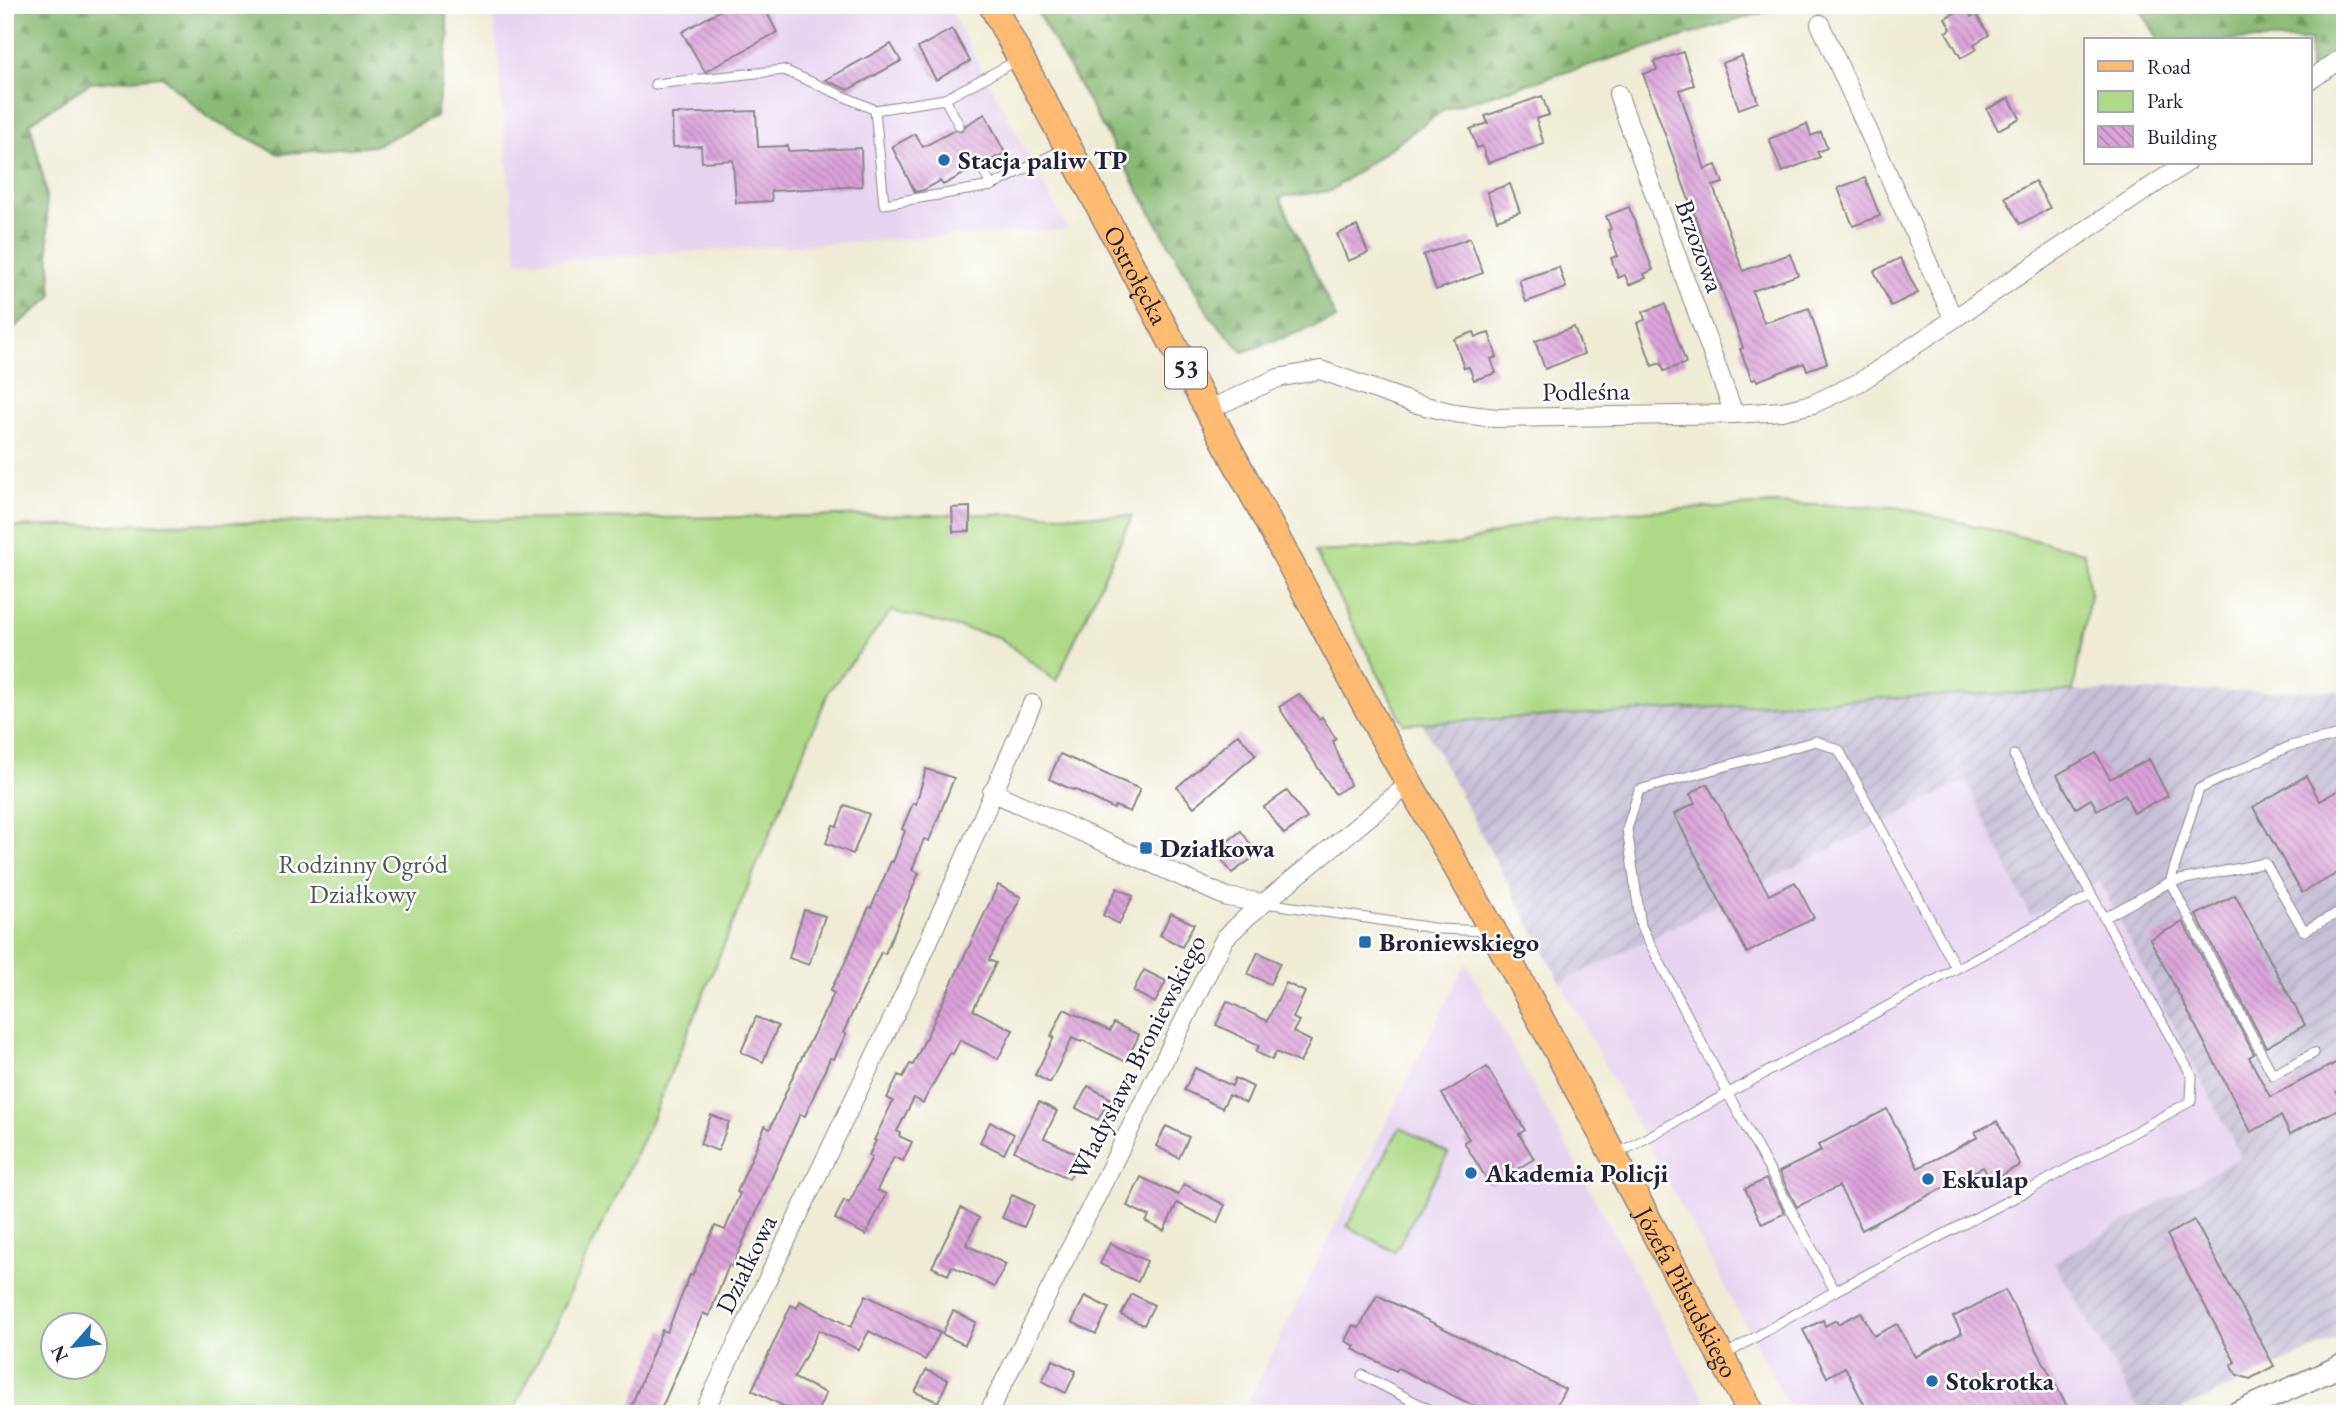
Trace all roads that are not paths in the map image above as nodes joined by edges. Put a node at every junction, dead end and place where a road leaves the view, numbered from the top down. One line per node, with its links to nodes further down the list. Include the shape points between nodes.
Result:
1 (992, 5): 4 (main road, Ostrołęcka / 53)
2 (1821, 24): 15 (street)
3 (2345, 56): 5 (street)
4 (1021, 59): 8 (lane); 11 (main road, Ostrołęcka / 53)
5 (2312, 79)
6 (654, 84): 9 (lane, via 784,70)
7 (1618, 94): 17 (street, Brzozowa)
8 (945, 99): 9 (lane); 10 (lane)
9 (875, 110): 14 (lane, via 884,204)
10 (959, 125)
11 (1069, 146): 14 (lane); 16 (main road, Ostrołęcka / 53)
12 (2184, 164): 15 (street, Podleśna)
13 (982, 167): 14 (lane)
14 (992, 186)
15 (1953, 318): 17 (street, Podleśna, via 1837,394 1795,410)
16 (1208, 410): 17 (street, Podleśna, via 1278,378 1320,370 1413,403 1496,418); 19 (main road, Ostrołęcka / 53)
17 (1734, 414)
18 (1032, 704): 23 (street, Działkowa)
19 (1379, 730): 22 (main road, Józefa Piłsudskiego / 53)
20 (2345, 734): 24 (lane, via 2290,746 2199,789)
21 (2014, 755): 25 (lane)
22 (1409, 783): 26 (street, Władysława Broniewskiego); 29 (main road, Józefa Piłsudskiego / 53)
23 (992, 792): 26 (street, via 1227,897); 38 (street, Działkowa, via 916,970)
24 (2169, 882): 27 (lane, via 2265,863 2304,931); 28 (lane); 31 (lane, via 2273,1075)
25 (2091, 895): 28 (lane); 30 (lane)
26 (1264, 903): 29 (lane, via 1440,929); 39 (street, Władysława Broniewskiego, via 1217,950)
27 (2345, 909)
28 (2104, 918): 34 (lane, via 2192,1076 2191,1101)
29 (1493, 931): 33 (main road, Józefa Piłsudskiego / 53)
30 (1956, 968): 32 (lane); 32 (lane, via 1839,750 1816,741 1639,790 1627,830 1641,926)
31 (2314, 1053)
32 (1727, 1092): 33 (lane); 34 (lane)
33 (1612, 1156): 35 (main road, Józefa Piłsudskiego / 53)
34 (1835, 1291): 35 (lane)
35 (1721, 1356): 41 (main road, Józefa Piłsudskiego / 53)
36 (2345, 1364): 42 (street)
37 (1362, 1375): 40 (lane)
38 (704, 1414)
39 (988, 1414)
40 (1438, 1414)
41 (1752, 1414)
42 (2234, 1414)

